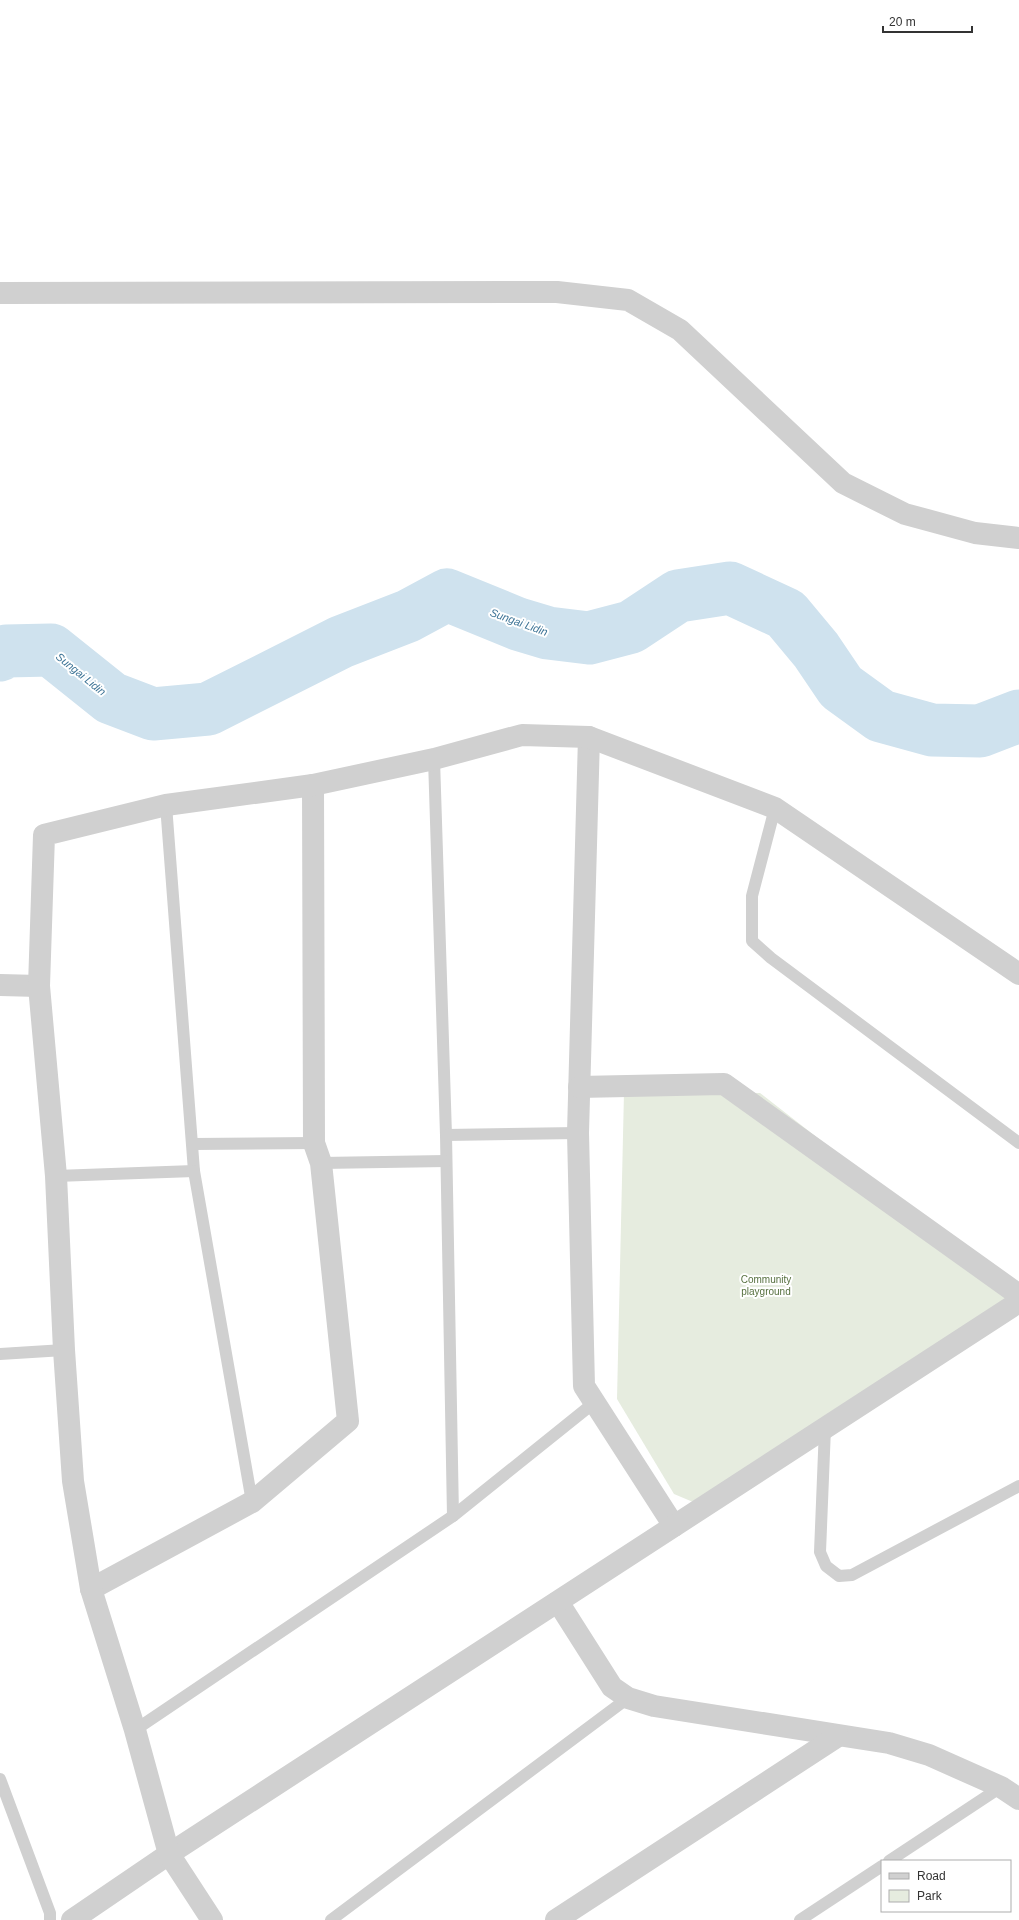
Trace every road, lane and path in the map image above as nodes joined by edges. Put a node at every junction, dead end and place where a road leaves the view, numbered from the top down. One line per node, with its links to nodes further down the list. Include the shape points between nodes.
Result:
1 (0, 293): 2 (street, via 558,292 628,300 680,330 843,483 906,514 975,532)
2 (1019, 538)
3 (589, 737): 4 (street, via 522,735); 7 (street); 11 (street)
4 (434, 759): 5 (street); 13 (lane)
5 (313, 786): 6 (street); 14 (street)
6 (166, 805): 10 (street, via 44,835); 16 (lane)
7 (775, 808): 8 (street); 15 (lane, via 752,896 752,941 771,958)
8 (1019, 974)
9 (0, 985): 10 (street)
10 (40, 986): 20 (street)
11 (579, 1087): 12 (street); 21 (street, via 724,1084)
12 (578, 1133): 13 (lane); 25 (street, via 584,1386)
13 (446, 1135): 17 (lane)
14 (314, 1143): 16 (lane); 18 (street)
15 (1019, 1143)
16 (192, 1144): 19 (lane)
17 (446, 1161): 18 (lane); 29 (lane)
18 (321, 1163): 28 (street, via 348,1421)
19 (194, 1171): 20 (lane); 28 (lane)
20 (56, 1176): 23 (street)
21 (1019, 1295)
22 (1019, 1302): 26 (street)
23 (64, 1350): 24 (lane); 31 (street, via 72,1480)
24 (0, 1354)
25 (595, 1402): 29 (lane); 30 (street)
26 (825, 1428): 27 (lane, via 820,1552 826,1566 839,1576 852,1575); 30 (street)
27 (1019, 1486)
28 (252, 1502): 31 (street)
29 (453, 1516): 34 (lane)
30 (674, 1526): 32 (street)
31 (91, 1589): 34 (street)
32 (558, 1602): 33 (street, via 612,1687); 38 (street)
33 (628, 1698): 35 (street, via 654,1706); 44 (lane)
34 (135, 1730): 38 (street)
35 (838, 1736): 37 (street, via 889,1743 929,1755); 45 (street)
36 (0, 1779): 41 (lane, via 50,1913)
37 (1010, 1793): 39 (lane)
38 (169, 1854): 42 (street); 43 (street)
39 (892, 1860)
40 (881, 1867): 46 (lane)
41 (50, 1920)
42 (72, 1920)
43 (212, 1920)
44 (331, 1920)
45 (556, 1920)
46 (800, 1920)

